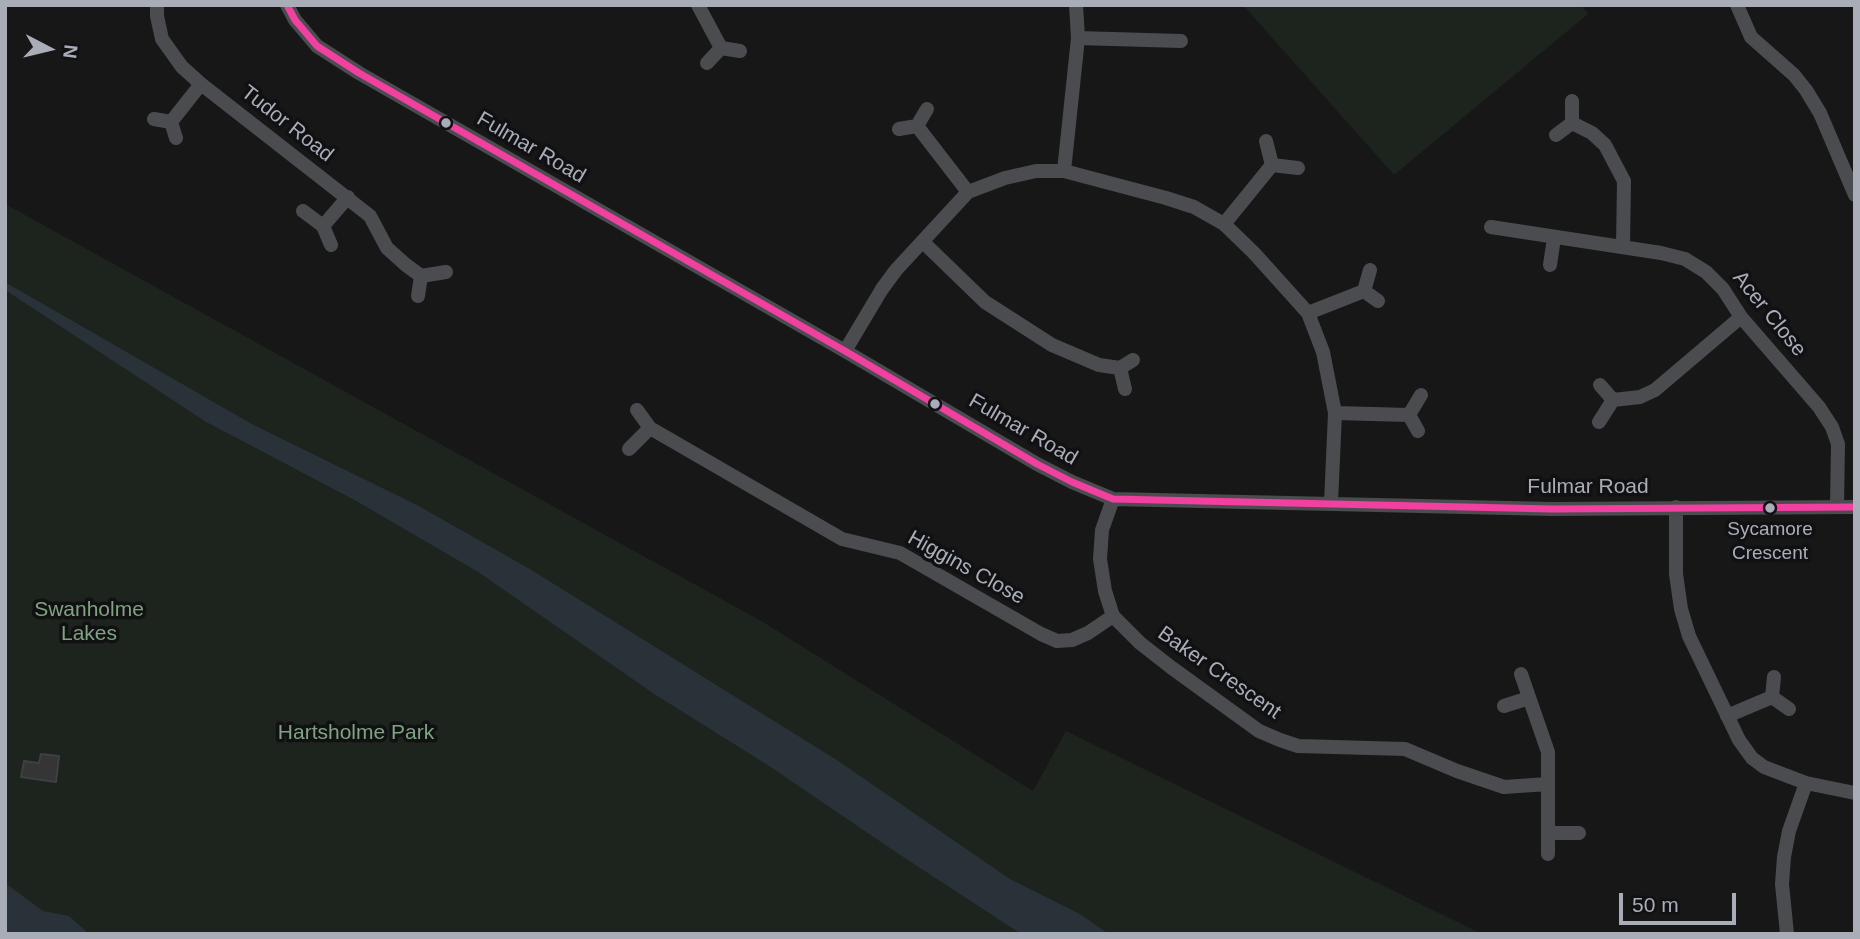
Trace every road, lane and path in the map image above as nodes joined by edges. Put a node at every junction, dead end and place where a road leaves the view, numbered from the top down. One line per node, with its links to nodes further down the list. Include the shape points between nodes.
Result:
1 (158, 5): 11 (street, Tudor Road, via 162,39)
2 (287, 5): 45 (street, Fulmar Road, via 317,46 359,73)
3 (698, 5): 8 (street)
4 (1076, 5): 6 (street)
5 (1737, 5): 26 (street, via 1751,37 1806,90)
6 (1078, 38): 7 (street); 24 (street)
7 (1181, 41)
8 (721, 48): 9 (street); 10 (street)
9 (740, 51)
10 (707, 63)
11 (201, 84): 15 (street); 27 (street, Tudor Road)
12 (1572, 101): 16 (street)
13 (927, 110): 17 (street)
14 (154, 119): 15 (street)
15 (172, 122): 20 (street)
16 (1572, 123): 19 (street); 35 (street, via 1605,145 1624,181)
17 (917, 126): 18 (street); 25 (street)
18 (900, 129)
19 (1556, 135)
20 (176, 138)
21 (1266, 141): 22 (street)
22 (1272, 164): 23 (street); 29 (street)
23 (1298, 168)
24 (1064, 171): 25 (street, via 1036,171); 29 (street, via 1194,207)
25 (968, 192): 33 (street)
26 (1855, 195)
27 (348, 197): 30 (street); 39 (street, Tudor Road, via 370,216 387,248)
28 (303, 211): 30 (street)
29 (1224, 224): 43 (street)
30 (323, 226): 34 (street)
31 (1491, 227): 32 (street, Acer Close)
32 (1554, 238): 35 (street, Acer Close); 36 (street)
33 (923, 242): 45 (street, via 882,289); 47 (street, via 985,302 1016,324 1080,358)
34 (331, 245)
35 (1623, 246): 44 (street, Acer Close, via 1685,259 1723,289)
36 (1550, 265)
37 (1370, 270): 40 (street)
38 (446, 272): 39 (street)
39 (421, 276): 41 (street)
40 (1364, 291): 42 (street); 43 (street)
41 (418, 296)
42 (1378, 301)
43 (1308, 313): 53 (street, via 1323,352)
44 (1741, 317): 51 (street, via 1655,390); 62 (street, Acer Close, via 1832,427 1838,444)
45 (845, 351): 59 (street, Fulmar Road, via 1037,464)
46 (1133, 359): 47 (street)
47 (1120, 368): 49 (street)
48 (1600, 385): 51 (street)
49 (1125, 389)
50 (1421, 395): 54 (street)
51 (1613, 400): 55 (street)
52 (637, 410): 56 (street, Higgins Close)
53 (1335, 414): 54 (street); 60 (street)
54 (1409, 415): 57 (street)
55 (1599, 422)
56 (650, 428): 58 (street); 64 (street, Higgins Close, via 842,539 900,553 1041,634 1072,640)
57 (1418, 431)
58 (629, 449)
59 (1112, 499): 60 (street, Fulmar Road); 64 (street, Baker Crescent, via 1102,530 1100,559)
60 (1331, 503): 61 (street, Fulmar Road)
61 (1676, 507): 62 (street, Fulmar Road); 71 (street, via 1681,609)
62 (1837, 507): 63 (street, Fulmar Road)
63 (1855, 508)
64 (1113, 616): 73 (street, Baker Crescent, via 1172,668 1259,731 1280,740 1298,746 1405,749 1504,787)
65 (1521, 674): 68 (street)
66 (1774, 677): 67 (street)
67 (1772, 697): 70 (street); 71 (street)
68 (1529, 698): 69 (street); 73 (street, via 1548,752)
69 (1504, 706)
70 (1789, 709)
71 (1727, 716): 72 (street, via 1752,758)
72 (1806, 783): 74 (street); 78 (street, via 1784,857)
73 (1548, 784): 75 (street)
74 (1855, 793)
75 (1549, 833): 76 (street); 77 (street)
76 (1579, 833)
77 (1548, 854)
78 (1787, 934)

